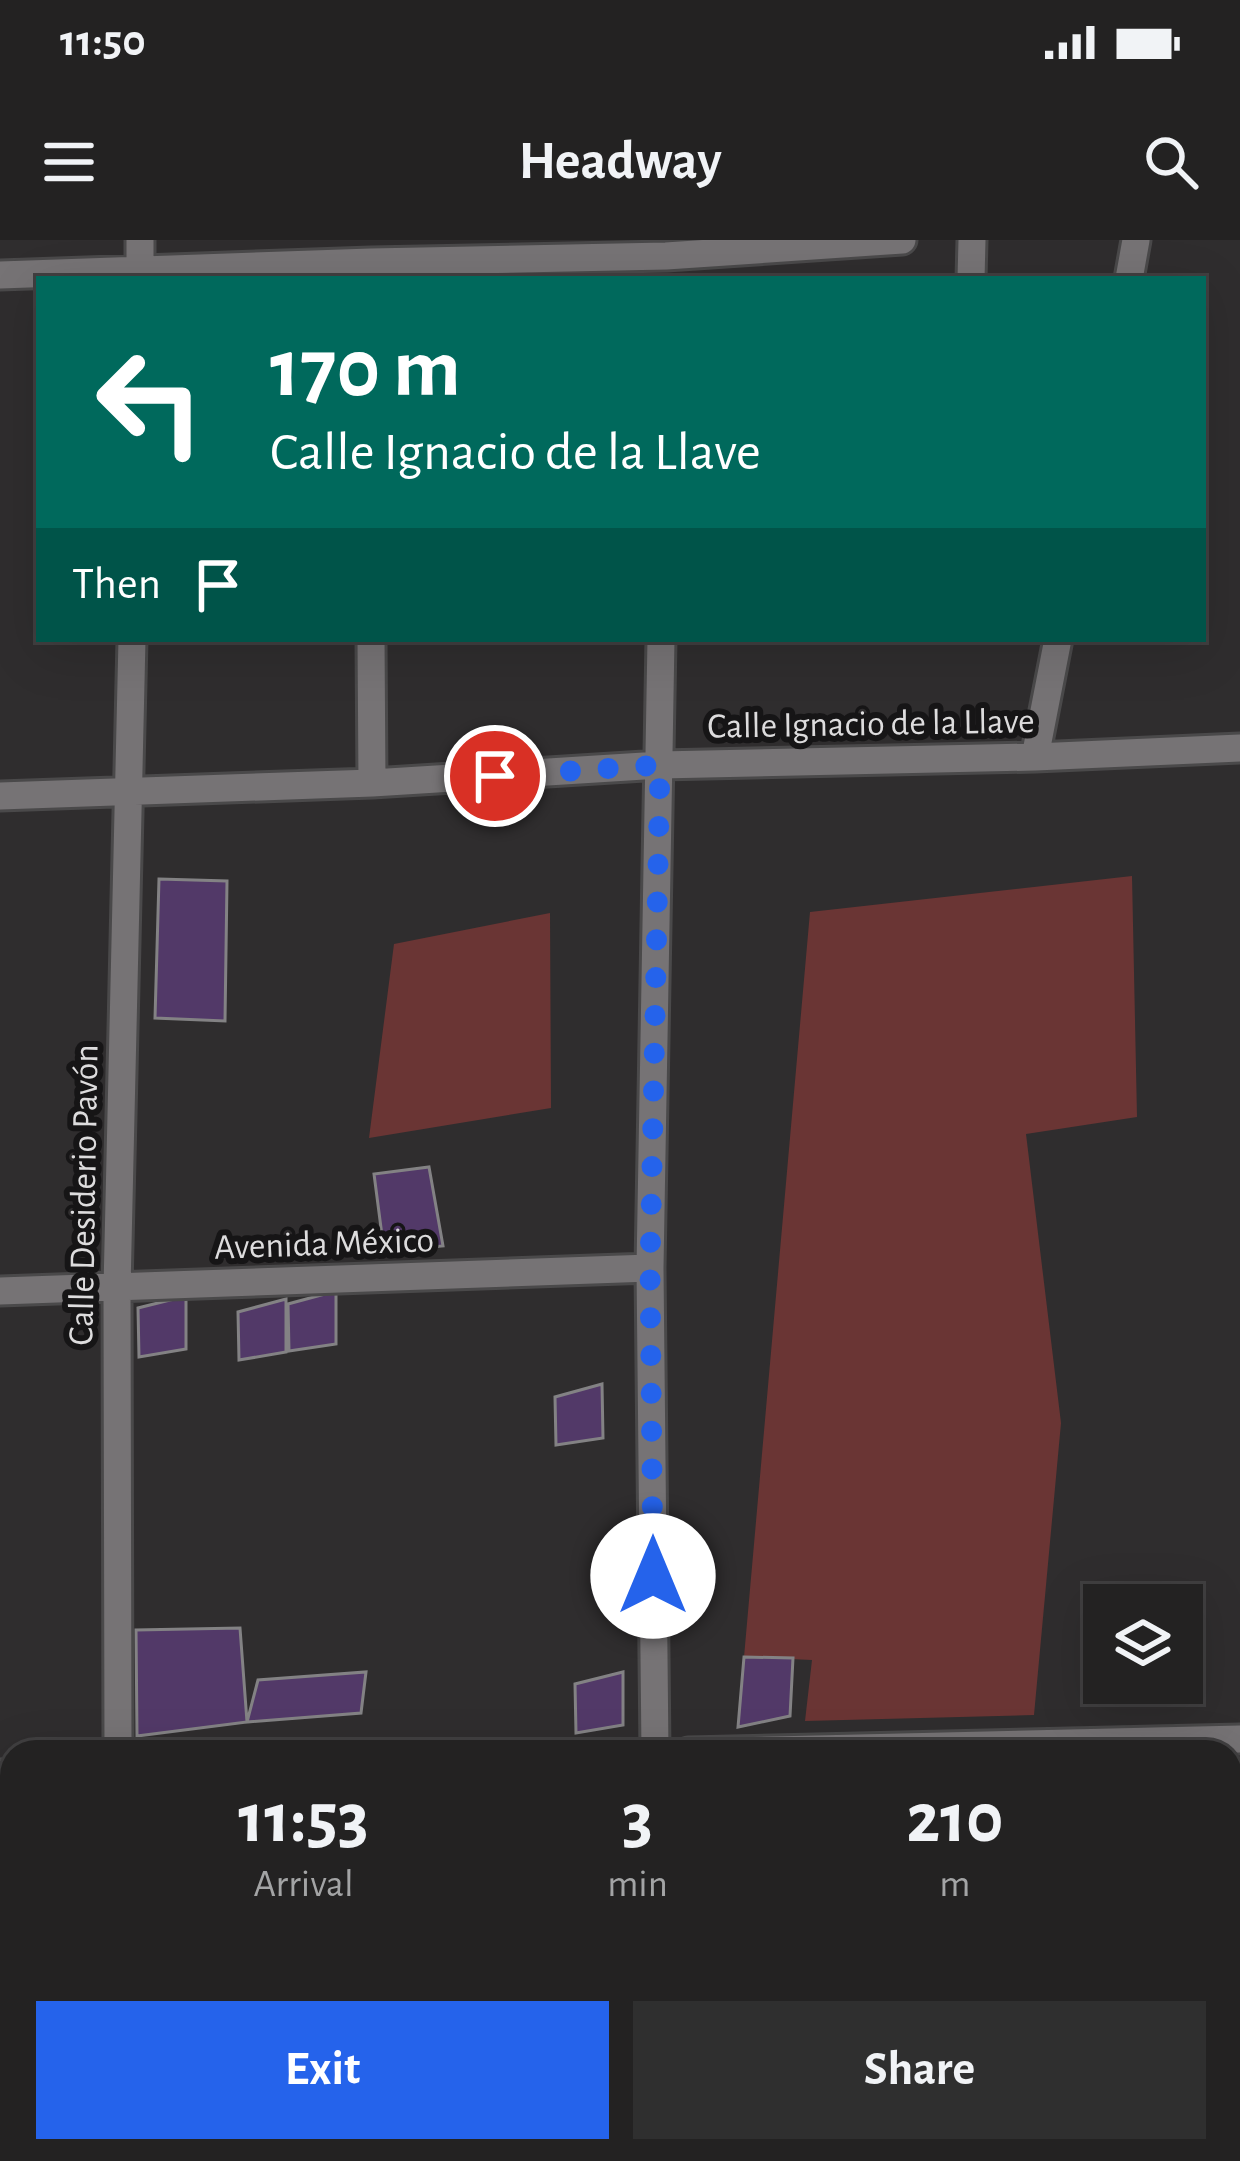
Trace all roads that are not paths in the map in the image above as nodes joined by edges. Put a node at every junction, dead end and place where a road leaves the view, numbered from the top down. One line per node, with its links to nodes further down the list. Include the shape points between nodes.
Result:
1 (140, 240): 8 (street)
2 (902, 240): 5 (street)
3 (972, 240): 9 (street)
4 (1136, 240): 10 (street)
5 (666, 258): 6 (street)
6 (372, 260): 8 (street)
7 (0, 275): 8 (street)
8 (140, 275)
9 (971, 276)
10 (1130, 276)
11 (132, 642): 19 (street, Calle Desiderio Pavón)
12 (371, 642): 18 (street)
13 (661, 642): 17 (street)
14 (1057, 642): 16 (street)
15 (1240, 748): 16 (street, Calle Ignacio de la Llave)
16 (1035, 757): 17 (street, Calle Ignacio de la Llave)
17 (660, 765): 18 (street, Calle Ignacio de la Llave); 21 (street)
18 (372, 783): 19 (street, Calle Ignacio de la Llave)
19 (128, 791): 20 (street, Calle Ignacio de la Llave); 22 (street, Calle Desiderio Pavón)
20 (0, 796)
21 (650, 1268): 22 (street, Avenida México); 26 (street)
22 (117, 1288): 23 (street, Avenida México); 25 (street, Calle Desiderio Pavón)
23 (0, 1291)
24 (1240, 1738): 27 (street)
25 (118, 1740)
26 (655, 1740)
27 (1161, 1740)

